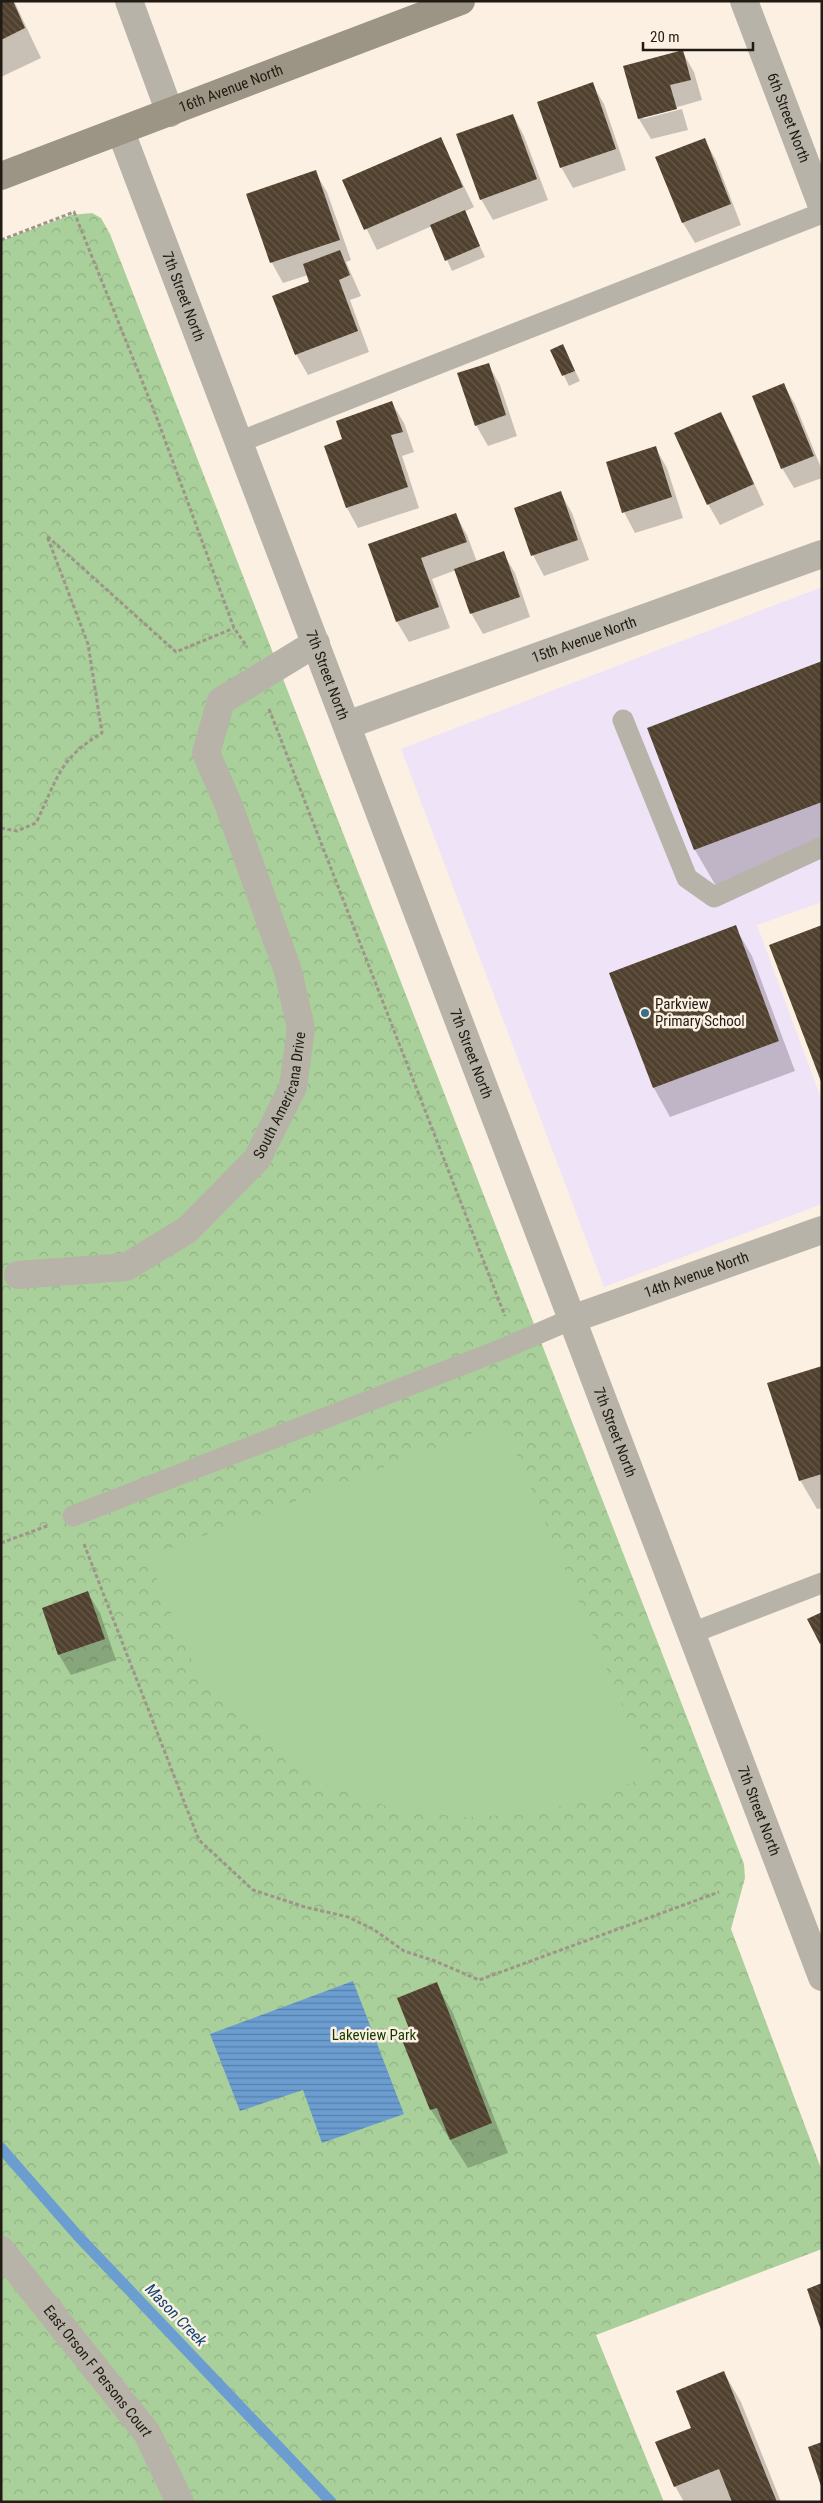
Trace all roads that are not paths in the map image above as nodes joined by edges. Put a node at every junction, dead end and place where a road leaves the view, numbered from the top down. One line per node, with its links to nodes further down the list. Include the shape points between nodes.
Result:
1 (129, 1): 4 (street)
2 (461, 1): 4 (main road, 16th Avenue North)
3 (744, 1): 7 (street, 6th Street North)
4 (170, 113): 5 (main road, 16th Avenue North)
5 (121, 132): 6 (main road, 16th Avenue North); 9 (street, 7th Street North)
6 (1, 176)
7 (822, 206)
8 (822, 213): 9 (lane)
9 (239, 442): 11 (street, 7th Street North)
10 (822, 554): 13 (street, 15th Avenue North)
11 (316, 643): 13 (street, 7th Street North); 16 (street, South Americana Drive, via 221,701 206,753 229,806 288,971 301,1028 293,1087 257,1159 187,1230 126,1267)
12 (623, 720): 14 (lane, via 687,878 714,897)
13 (347, 726): 17 (street, 7th Street North)
14 (822, 847)
15 (822, 1230): 17 (street, 14th Avenue North)
16 (18, 1275)
17 (572, 1319): 18 (lane); 20 (street, 7th Street North)
18 (73, 1516)
19 (822, 1583): 20 (lane)
20 (692, 1633): 21 (street, 7th Street North)
21 (813, 1929): 22 (street, 7th Street North)
22 (822, 1977)
23 (1, 2250): 24 (street, East Orson F Persons Court, via 147,2433)
24 (180, 2502)

